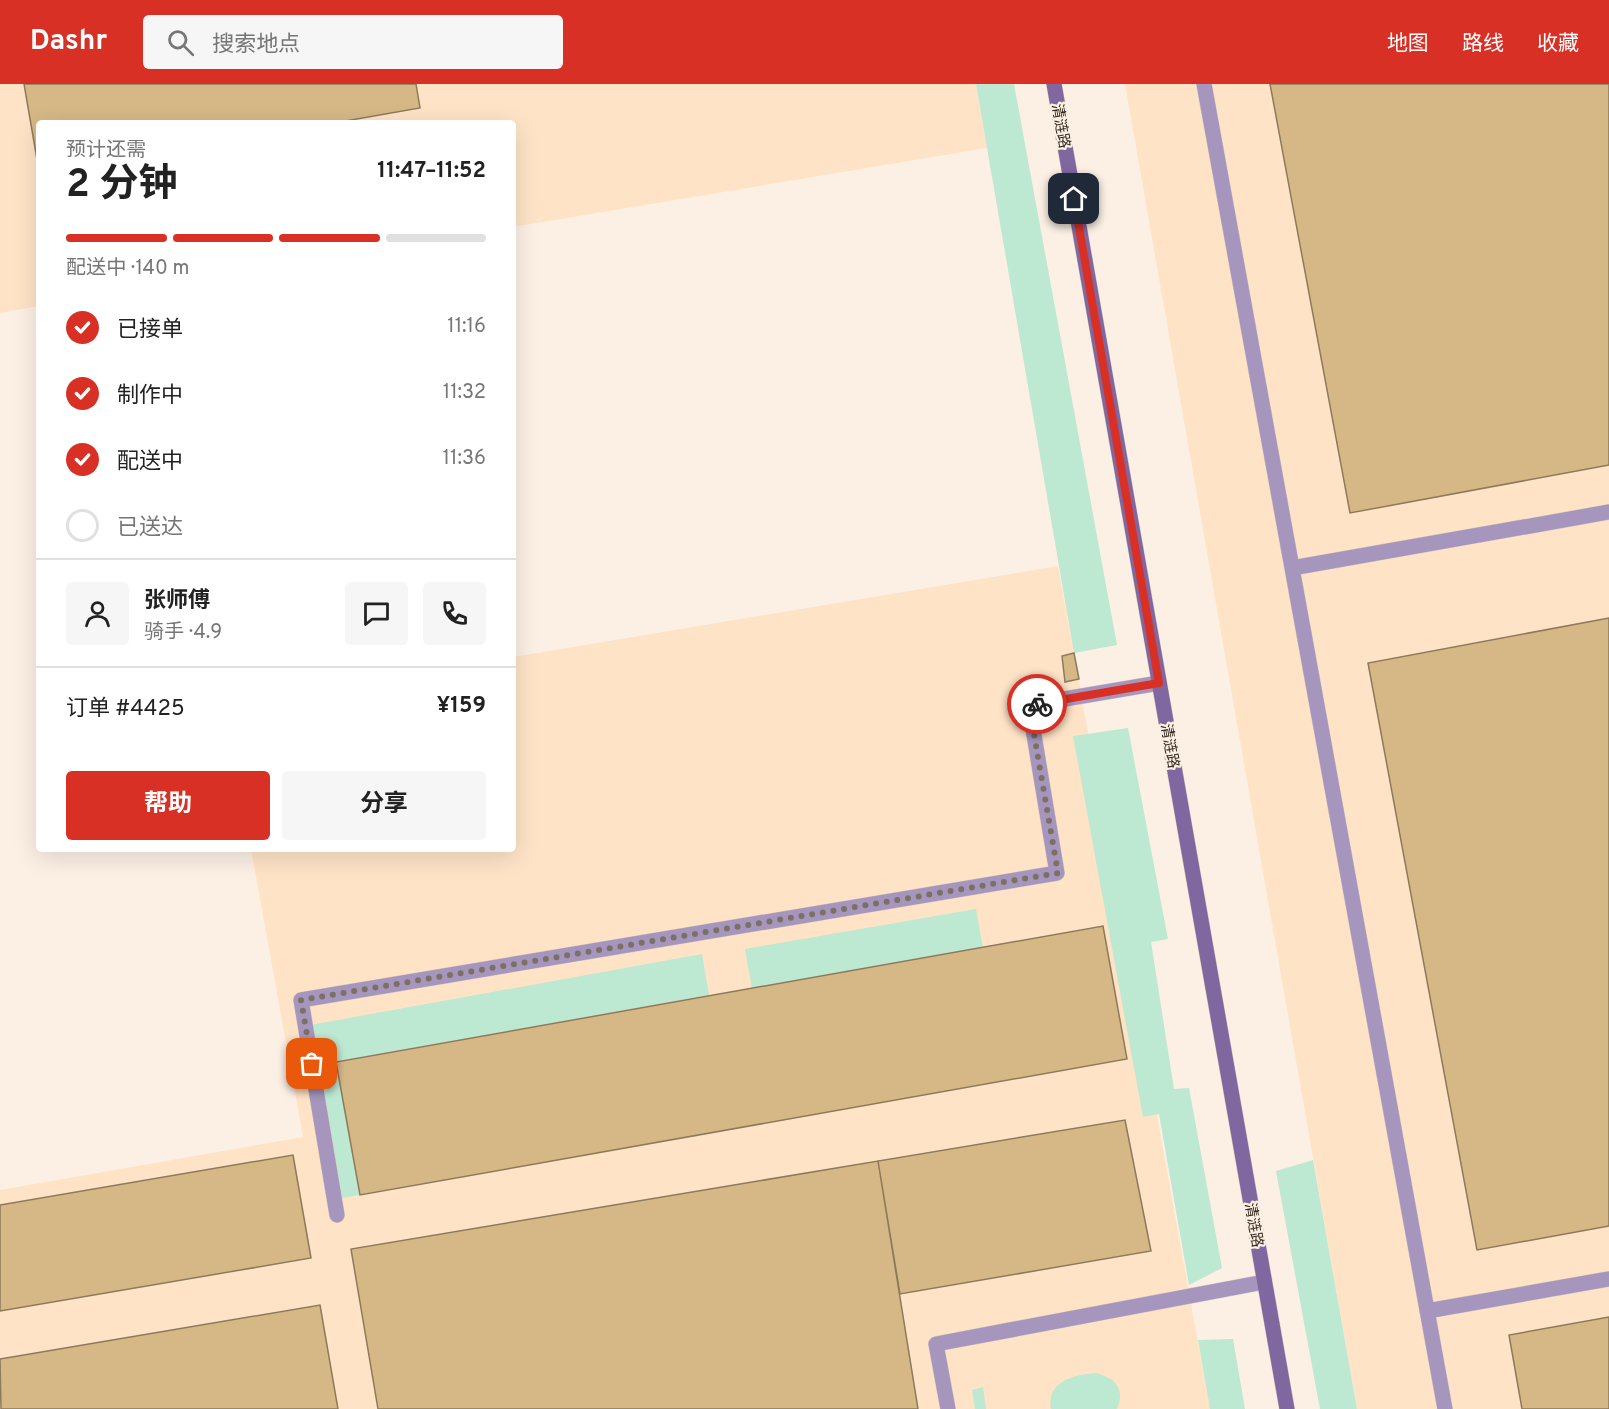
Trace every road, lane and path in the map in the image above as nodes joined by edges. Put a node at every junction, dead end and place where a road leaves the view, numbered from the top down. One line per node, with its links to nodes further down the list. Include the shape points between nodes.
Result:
1 (1054, 84): 5 (street, 清涟路)
2 (1204, 84): 4 (lane)
3 (1609, 512): 4 (lane)
4 (1292, 568): 9 (lane)
5 (1159, 683): 6 (lane, via 1029,705 1058,873 301,1000); 8 (street, 清涟路)
6 (337, 1215)
7 (1609, 1278): 9 (lane)
8 (1264, 1282): 10 (lane, via 936,1344); 11 (street, 清涟路)
9 (1427, 1311): 12 (lane)
10 (948, 1409)
11 (1287, 1409)
12 (1445, 1409)

